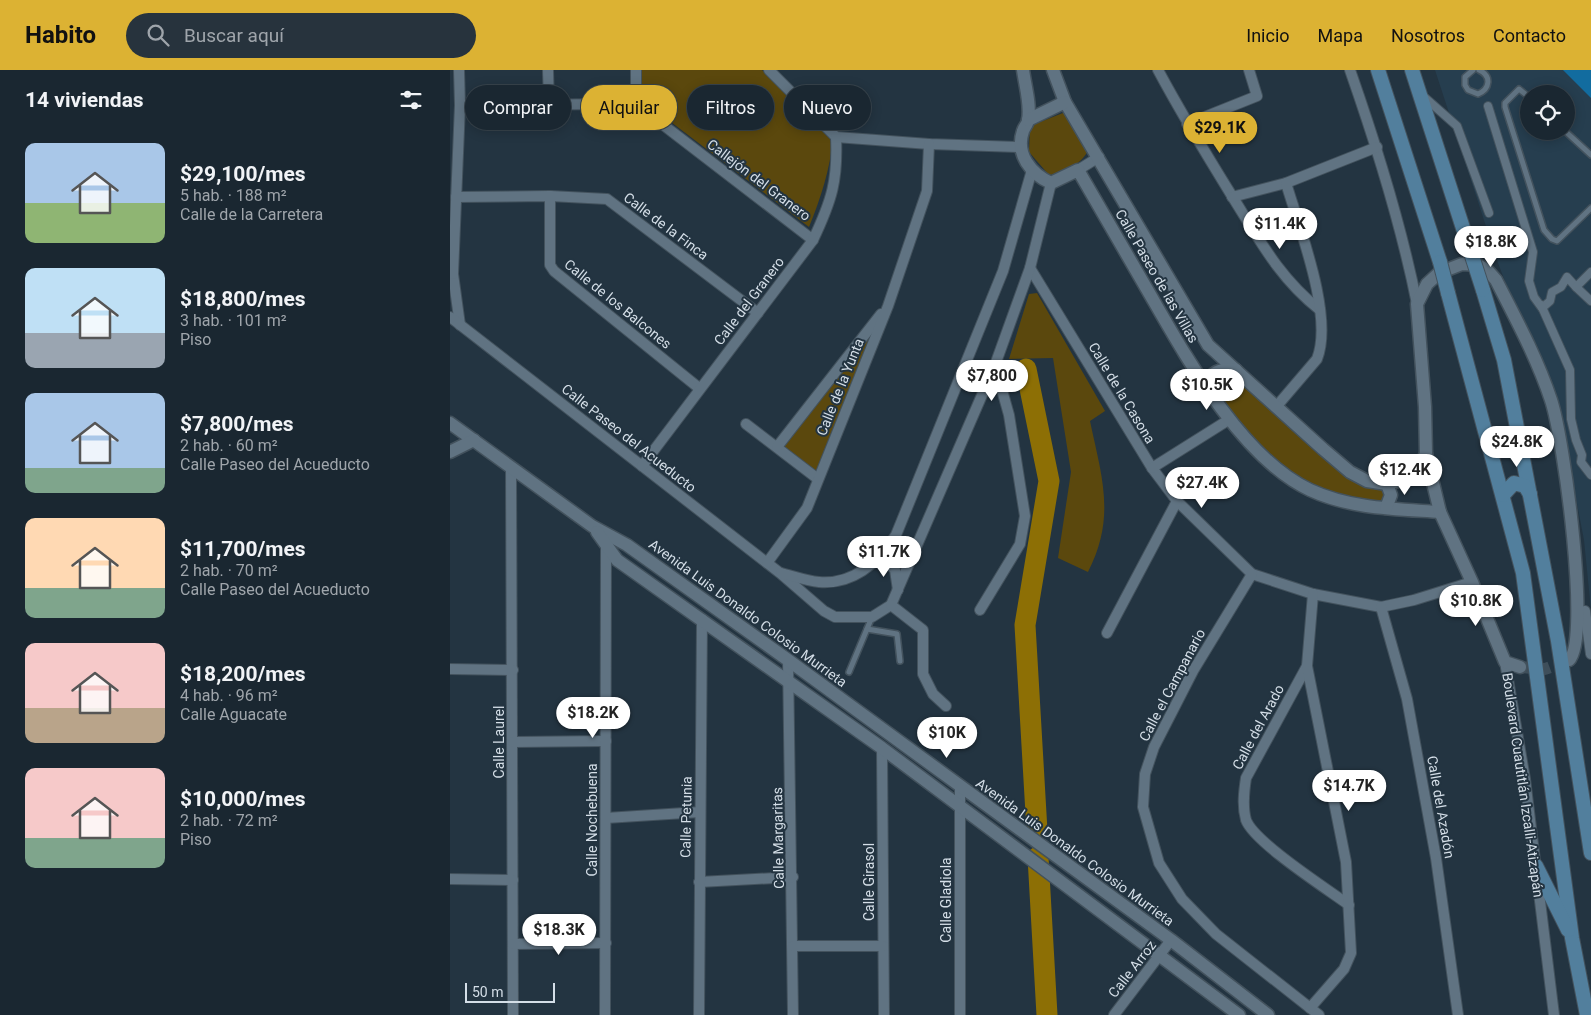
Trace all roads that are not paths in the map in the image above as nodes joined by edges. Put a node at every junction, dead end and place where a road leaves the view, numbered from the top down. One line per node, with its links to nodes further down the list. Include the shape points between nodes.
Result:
1 (459, 70): 19 (street)
2 (548, 70): 14 (street)
3 (636, 70): 15 (street)
4 (769, 70): 25 (street)
5 (1023, 70): 22 (street)
6 (1053, 70): 18 (street, Calle Paseo de las Villas)
7 (1158, 70): 23 (street)
8 (1249, 70): 23 (street, via 1257,96)
9 (1350, 70): 29 (street, Boulevard Cuautitlán Izcalli-Atizapán)
10 (1378, 70): 72 (main road, Boulevard Cuautitlán Izcalli-Atizapán, bridge, via 1440,262)
11 (1412, 70): 17 (main road)
12 (1473, 70): 13 (lane, via 1465,78 1465,85 1478,94 1487,88 1489,82)
13 (1479, 70)
14 (548, 85)
15 (636, 85)
16 (1520, 90): 39 (lane, via 1505,102 1544,230 1557,241)
17 (1421, 95): 40 (street, via 1457,126); 73 (main road, bridge, via 1504,360)
18 (1065, 102): 22 (street); 31 (street, Calle Paseo de las Villas)
19 (460, 105): 20 (street); 37 (street)
20 (465, 105)
21 (1488, 106): 48 (street, via 1533,252 1529,281 1534,297)
22 (1028, 120): 28 (street)
23 (1187, 124): 38 (street)
24 (670, 130): 41 (street, Callejón del Granero)
25 (836, 136): 27 (street); 41 (street, Calle del Granero, via 836,183)
26 (1574, 140): 30 (lane)
27 (929, 144): 28 (street); 49 (street, Calle de la Yunta, via 928,191)
28 (1021, 147): 32 (street)
29 (1377, 147): 35 (street); 47 (street, Boulevard Cuautitlán Izcalli-Atizapán, via 1406,250)
30 (1591, 156)
31 (1099, 157): 33 (street); 55 (street, Calle Paseo de las Villas, via 1208,345)
32 (1032, 170): 34 (street); 78 (street, Calle Paseo del Acueducto, via 1003,271 896,535)
33 (1078, 170): 34 (street); 56 (street, Calle Paseo de las Villas, via 1188,360)
34 (1051, 183): 42 (street)
35 (1286, 183): 38 (street); 50 (street)
36 (550, 196): 37 (street, Calle de la Finca); 51 (street, Calle de la Finca, via 607,199); 57 (street, Calle de los Balcones, via 550,265 554,271)
37 (456, 197): 44 (street)
38 (1232, 197): 50 (street, via 1272,262 1290,284)
39 (1591, 208)
40 (1489, 214)
41 (813, 240): 51 (street, Calle del Granero)
42 (1030, 268): 54 (street); 68 (street, Calle de la Casona)
43 (1591, 272): 45 (street)
44 (452, 273): 53 (street)
45 (1576, 287): 46 (street); 48 (street, via 1567,277 1561,287 1552,292 1549,303 1542,308)
46 (1591, 301)
47 (1417, 304): 65 (street, Boulevard Cuautitlán Izcalli-Atizapán); 88 (street, via 1427,284 1439,273 1462,264 1478,266 1496,280 1531,349 1551,402 1583,543 1587,584)
48 (1541, 305): 69 (street, via 1570,370 1571,419 1582,455 1581,462)
49 (888, 306): 63 (street, Calle de la Yunta); 70 (street, Calle de la Yunta)
50 (1320, 310): 58 (street, via 1321,349 1317,359)
51 (758, 313): 57 (street, Calle del Granero)
52 (450, 317): 53 (street, Calle Paseo del Acueducto)
53 (460, 325): 66 (street, Calle Paseo del Acueducto)
54 (995, 365): 83 (street); 87 (street, via 1009,415 1025,516 1020,544)
55 (1236, 370): 56 (street, via 1218,370 1210,377); 58 (street, Calle Paseo de las Villas)
56 (1207, 387): 59 (street, Calle Paseo de las Villas)
57 (699, 388): 66 (street, Calle del Granero)
58 (1276, 407): 71 (street, Calle Paseo de las Villas, via 1350,472 1367,481)
59 (1230, 420): 68 (street); 75 (street, Calle Paseo de las Villas, via 1268,461 1309,490 1347,504)
60 (450, 423): 62 (street, Avenida Luis Donaldo Colosio Murrieta)
61 (746, 424): 63 (street)
62 (474, 440): 64 (street); 67 (street, Avenida Luis Donaldo Colosio Murrieta)
63 (777, 447): 70 (street)
64 (450, 452)
65 (1426, 454): 71 (street, via 1416,471 1403,480); 76 (street, Boulevard Cuautitlán Izcalli-Atizapán)
66 (642, 466): 79 (street, Calle Paseo del Acueducto)
67 (511, 468): 77 (street, Avenida Luis Donaldo Colosio Murrieta); 101 (street, Calle Laurel)
68 (1152, 468): 74 (street, Calle de la Casona)
69 (1591, 475)
70 (818, 479): 79 (street, Calle de la Yunta, via 807,508)
71 (1387, 484): 75 (street, via 1392,495)
72 (1503, 495): 73 (main road, via 1514,483 1520,483); 121 (main road, Boulevard Cuautitlán Izcalli-Atizapán, via 1523,573)
73 (1530, 495): 114 (main road, via 1558,641)
74 (1177, 501): 81 (street, Calle de la Casona); 92 (street)
75 (1386, 508): 76 (street, Calle Paseo de las Villas)
76 (1440, 512): 82 (street, Boulevard Cuautitlán Izcalli-Atizapán)
77 (606, 539): 90 (street, Avenida Luis Donaldo Colosio Murrieta, via 617,560); 94 (street, Avenida Luis Donaldo Colosio Murrieta, via 627,545); 105 (street, Calle Nochebuena)
78 (882, 556): 80 (street, Calle Paseo del Acueducto, via 856,575 839,580 819,582); 83 (street, via 894,570)
79 (767, 563): 80 (street, Calle Paseo del Acueducto)
80 (780, 573): 89 (street, Calle Paseo del Acueducto, via 824,611 836,617)
81 (1252, 574): 84 (street, Calle de la Casona); 128 (street, Calle el Campanario, via 1193,671 1154,747 1145,774 1144,806 1159,863 1182,899 1216,934)
82 (1472, 582): 86 (street, Calle de la Casona); 97 (street, Boulevard Cuautitlán Izcalli-Atizapán)
83 (898, 592): 85 (street)
84 (1313, 594): 86 (street, Calle de la Casona); 98 (street, Calle del Arado)
85 (891, 605): 89 (street); 104 (street, via 923,630 923,674 933,694)
86 (1381, 607): 139 (street, Calle del Azadón, via 1409,709 1436,858)
87 (980, 610)
88 (1585, 611): 93 (street); 95 (street, via 1584,633 1578,653)
89 (872, 617): 91 (lane)
90 (702, 619): 103 (street, Avenida Luis Donaldo Colosio Murrieta); 110 (street, Calle Petunia)
91 (867, 629): 96 (lane, via 897,634); 102 (lane)
92 (1107, 633)
93 (1591, 654)
94 (788, 660): 103 (street, Calle Margaritas); 108 (street, Avenida Luis Donaldo Colosio Murrieta)
95 (1569, 660)
96 (900, 661)
97 (1505, 662): 99 (street); 115 (street, Boulevard Cuautitlán Izcalli-Atizapán)
98 (1307, 666): 120 (street, Calle del Arado, via 1346,862); 120 (street, Calle del Arado, via 1246,778 1243,794 1246,820 1257,836)
99 (1520, 667)
100 (450, 669): 101 (street)
101 (513, 670): 106 (street, Calle Laurel)
102 (849, 672)
103 (788, 680): 107 (street, Avenida Luis Donaldo Colosio Murrieta); 116 (street, Calle Margaritas)
104 (946, 706)
105 (606, 741): 106 (street); 111 (street, Calle Nochebuena)
106 (513, 742): 118 (street, Calle Laurel)
107 (882, 748): 109 (street, Avenida Luis Donaldo Colosio Murrieta); 126 (street, Calle Girasol)
108 (960, 786): 109 (street, Calle Gladiola); 112 (street, Avenida Luis Donaldo Colosio Murrieta)
109 (960, 806): 113 (street, Avenida Luis Donaldo Colosio Murrieta); 135 (street, Calle Gladiola)
110 (700, 812): 111 (street); 119 (street, Calle Petunia)
111 (606, 818): 123 (street, Calle Nochebuena)
112 (1020, 831): 113 (street); 122 (street, Avenida Luis Donaldo Colosio Murrieta)
113 (1013, 847): 127 (street, Avenida Luis Donaldo Colosio Murrieta)
114 (1591, 853)
115 (1536, 866): 121 (main road); 140 (street, Boulevard Cuautitlán Izcalli-Atizapán)
116 (793, 877): 119 (street); 125 (street, Calle Margaritas)
117 (450, 880): 118 (street)
118 (513, 880): 124 (street, Calle Laurel)
119 (699, 882): 132 (street, Calle Petunia)
120 (1349, 905): 128 (street, Calle del Arado, via 1349,961)
121 (1572, 938): 141 (main road, Boulevard Cuautitlán Izcalli-Atizapán)
122 (1171, 940): 127 (street, Calle Arroz); 137 (street, Avenida Luis Donaldo Colosio Murrieta)
123 (606, 943): 124 (street); 131 (street, Calle Nochebuena)
124 (513, 944): 130 (street, Calle Laurel)
125 (793, 946): 126 (street); 133 (street, Calle Margaritas)
126 (883, 946): 134 (street, Calle Girasol)
127 (1160, 955): 129 (street, Avenida Luis Donaldo Colosio Murrieta); 136 (street, Calle Arroz)
128 (1310, 1008): 138 (street, Calle el Campanario)
129 (1236, 1014)
130 (513, 1015)
131 (606, 1015)
132 (699, 1015)
133 (793, 1015)
134 (884, 1015)
135 (960, 1015)
136 (1114, 1015)
137 (1268, 1015)
138 (1320, 1015)
139 (1458, 1015)
140 (1554, 1015)
141 (1586, 1015)

